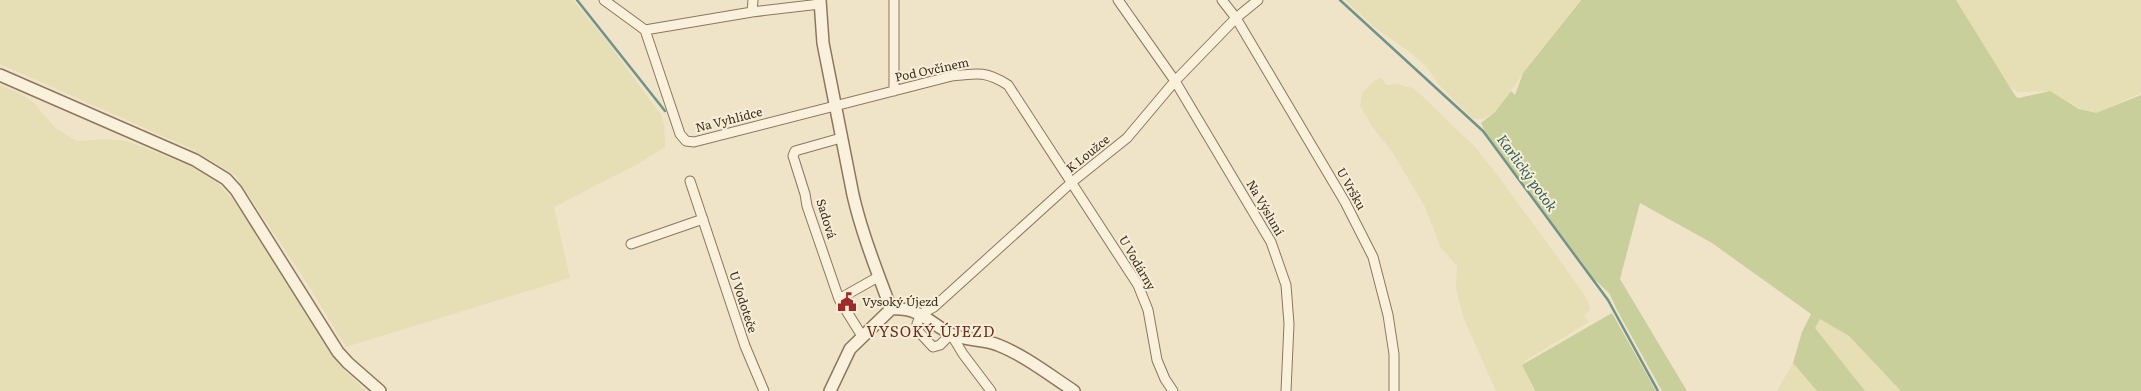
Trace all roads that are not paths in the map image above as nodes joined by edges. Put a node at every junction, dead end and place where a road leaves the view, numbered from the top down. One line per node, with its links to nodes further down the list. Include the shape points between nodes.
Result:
1 (604, 0): 10 (street)
2 (753, 0): 8 (street)
3 (894, 0): 13 (street)
4 (1118, 0): 12 (street, Na Výsluní)
5 (1222, 0): 9 (street, U Vršku)
6 (1258, 0): 9 (street, K Loužce)
7 (820, 2): 8 (street); 14 (street, via 823,42)
8 (752, 12): 10 (street)
9 (1236, 18): 12 (street, K Loužce); 33 (street, U Vršku, via 1346,202 1373,257 1388,315 1394,354)
10 (645, 30): 14 (street, Na Vyhlídce, via 680,134 686,141 694,142)
11 (0, 75): 26 (street, via 195,160 226,179 338,352)
12 (1175, 81): 17 (street, K Loužce, via 1127,138); 32 (street, Na Výsluní, via 1271,242 1286,285 1290,324)
13 (894, 91): 14 (street, Pod Ovčínem); 17 (street, Pod Ovčínem, via 952,76 979,73 994,76 1008,85)
14 (835, 106): 15 (street)
15 (841, 138): 20 (street, via 858,219); 21 (street, Sadová, via 795,151 792,156)
16 (690, 181): 18 (street, U Vodoteče)
17 (1072, 182): 23 (street, K Loužce, via 934,307); 31 (street, U Vodárny, via 1138,285 1148,310 1158,360)
18 (703, 219): 19 (street); 27 (street, U Vodoteče, via 745,346)
19 (631, 244)
20 (878, 277): 21 (street); 22 (street)
21 (839, 299): 25 (street, Sadová)
22 (891, 309): 23 (street); 25 (street)
23 (921, 314): 24 (street); 24 (street, via 916,324 933,347 940,346)
24 (951, 334): 29 (street); 30 (street, via 1006,348)
25 (862, 336): 28 (street, via 845,358)
26 (380, 391)
27 (764, 391)
28 (830, 391)
29 (991, 391)
30 (1074, 391)
31 (1173, 391)
32 (1286, 391)
33 (1394, 391)

